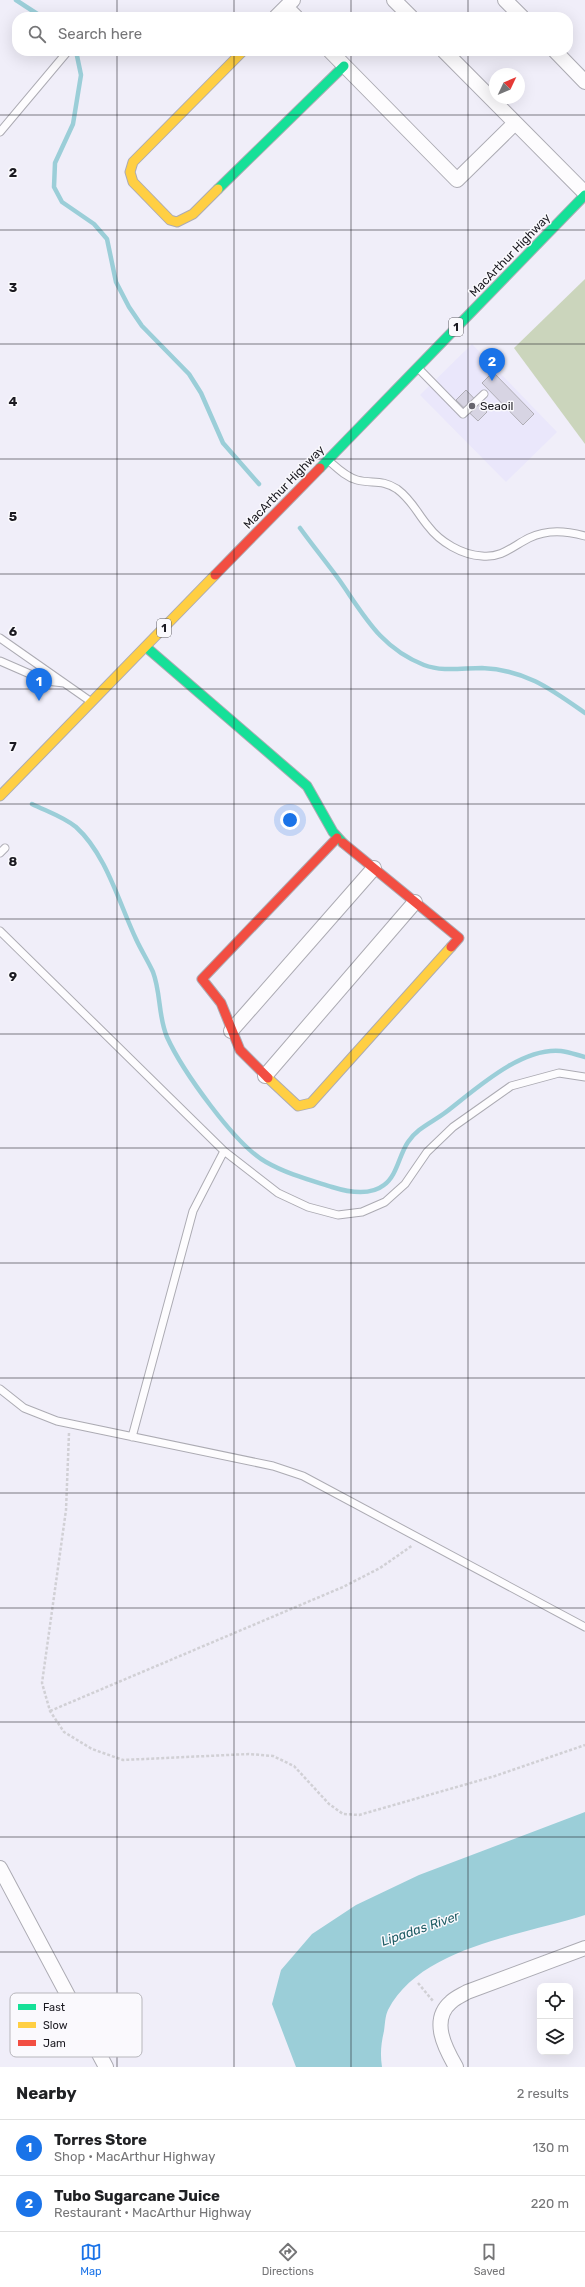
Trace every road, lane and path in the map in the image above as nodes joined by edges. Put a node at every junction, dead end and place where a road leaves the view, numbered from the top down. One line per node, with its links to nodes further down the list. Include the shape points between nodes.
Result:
1 (394, 0): 3 (street)
2 (505, 0): 4 (street)
3 (406, 12)
4 (517, 12)
5 (64, 56): 13 (lane)
6 (238, 56): 10 (main road, via 133,162 130,172 133,182 170,220 177,222 193,214)
7 (335, 56): 10 (street)
8 (449, 56): 12 (street)
9 (560, 56): 11 (street)
10 (344, 66): 12 (street, via 457,180)
11 (585, 82)
12 (515, 123): 14 (street)
13 (0, 132)
14 (585, 194): 15 (main road, MacArthur Highway / 1)
15 (418, 367): 16 (lane, via 463,414); 17 (main road, MacArthur Highway / 1)
16 (484, 394)
17 (328, 460): 18 (lane, via 350,478 377,481 396,489 411,501 436,535 462,551 482,556 498,555 548,531 566,531); 20 (main road, MacArthur Highway / 1)
18 (585, 536)
19 (0, 638): 22 (lane)
20 (146, 646): 23 (main road, MacArthur Highway / 1); 25 (main road, via 307,786 316,797 329,827)
21 (0, 661): 22 (lane, via 46,681)
22 (65, 684): 23 (lane)
23 (92, 702): 24 (main road, MacArthur Highway / 1)
24 (0, 796)
25 (337, 838): 26 (main road); 29 (main road, via 202,979 221,1003)
26 (374, 868): 27 (main road); 29 (street)
27 (415, 902): 30 (street); 30 (main road, via 459,938 311,1104 304,1107 292,1102)
28 (0, 931): 32 (lane)
29 (231, 1031): 30 (main road, via 240,1050)
30 (265, 1076)
31 (585, 1077): 32 (lane, via 559,1073 511,1086 453,1127 427,1152 405,1184 385,1202 362,1212 338,1215 308,1207 278,1193)
32 (224, 1151): 35 (lane, via 193,1211)
33 (0, 1390): 34 (lane, via 24,1408 40,1416)
34 (68, 1424): 35 (lane); 38 (path, via 66,1510 42,1683)
35 (132, 1437): 36 (lane, via 272,1466 303,1476)
36 (420, 1540): 37 (lane); 38 (path, via 380,1568 343,1587)
37 (585, 1627)
38 (50, 1711): 39 (path, via 64,1732 92,1749 124,1760 249,1754 273,1756 294,1766 328,1804 343,1814 359,1816 495,1776)
39 (585, 1745)
40 (0, 1868): 43 (street)
41 (585, 1948): 44 (street, via 467,1992 451,2002)
42 (418, 1982): 44 (path)
43 (67, 1993)
44 (443, 2012): 47 (street, via 440,2025 444,2046)
45 (101, 2057): 46 (street)
46 (106, 2067)
47 (456, 2067)

